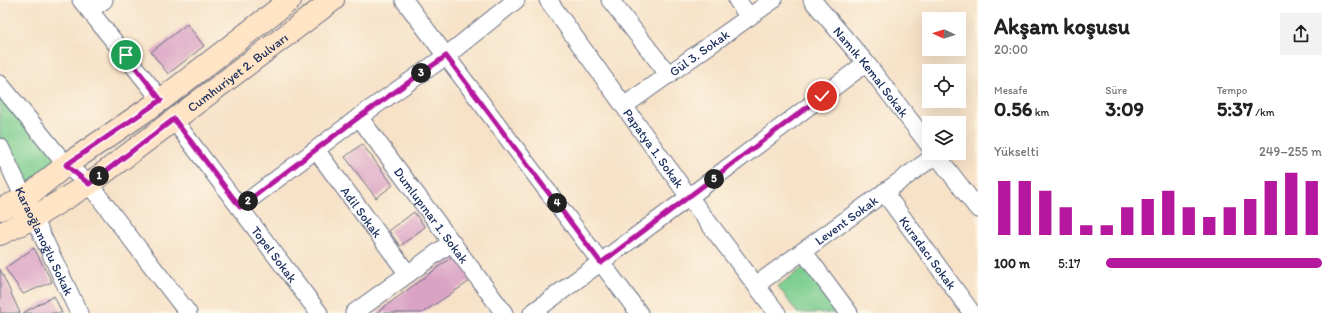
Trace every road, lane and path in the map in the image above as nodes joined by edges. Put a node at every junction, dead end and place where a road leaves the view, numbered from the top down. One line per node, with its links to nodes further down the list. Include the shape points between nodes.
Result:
1 (104, 0): 11 (street)
2 (290, 0): 17 (main road, Cumhuriyet 2. Bulvarı)
3 (333, 0): 20 (main road, Cumhuriyet 2. Bulvarı)
4 (404, 0): 13 (street)
5 (516, 0): 13 (street)
6 (548, 0): 18 (street, Papatya 1. Sokak)
7 (610, 0): 15 (street)
8 (737, 0): 12 (street)
9 (773, 0): 12 (street, Gül 3. Sokak)
10 (812, 0): 14 (street, Namık Kemal Sokak)
11 (86, 5): 17 (street)
12 (750, 17): 15 (street, Gül 3. Sokak)
13 (446, 56): 19 (street); 37 (street)
14 (866, 63): 21 (street, Namık Kemal Sokak); 29 (street)
15 (669, 74): 18 (street, Gül 3. Sokak)
16 (0, 84): 26 (street)
17 (161, 100): 26 (main road, Cumhuriyet 2. Bulvarı)
18 (624, 106): 29 (street, Papatya 1. Sokak)
19 (359, 117): 23 (street); 35 (street, Dumlupınar 1. Sokak)
20 (174, 119): 27 (main road, Cumhuriyet 2. Bulvarı); 30 (street, Topel Sokak)
21 (922, 137)
22 (0, 147): 31 (street, Karaoğlanoğlu Sokak)
23 (316, 150): 30 (street); 38 (street, Adil Sokak)
24 (922, 160): 28 (street, Levent Sokak)
25 (940, 160): 33 (street, Namık Kemal Sokak)
26 (66, 165): 27 (street); 31 (main road, Cumhuriyet 2. Bulvarı)
27 (89, 184): 31 (main road, Cumhuriyet 2. Bulvarı); 42 (street)
28 (884, 192): 36 (street, Levent Sokak); 40 (street, Kuradacı Sokak)
29 (689, 197): 37 (street); 39 (street, Papatya 1. Sokak)
30 (240, 207): 43 (street, Topel Sokak)
31 (28, 208): 32 (main road, Cumhuriyet 2. Bulvarı); 34 (main road, Cumhuriyet 2. Bulvarı); 41 (street, Karaoğlanoğlu Sokak)
32 (0, 209)
33 (978, 209)
34 (0, 234)
35 (452, 242): 38 (street); 45 (street, Dumlupınar 1. Sokak)
36 (803, 250): 39 (street, Levent Sokak); 49 (street)
37 (601, 263): 46 (street); 47 (street)
38 (408, 274): 44 (street)
39 (756, 286): 48 (street, Papatya 1. Sokak)
40 (970, 312)
41 (79, 313)
42 (188, 313)
43 (319, 313)
44 (354, 313)
45 (504, 313)
46 (532, 313)
47 (639, 313)
48 (777, 313)
49 (849, 313)

